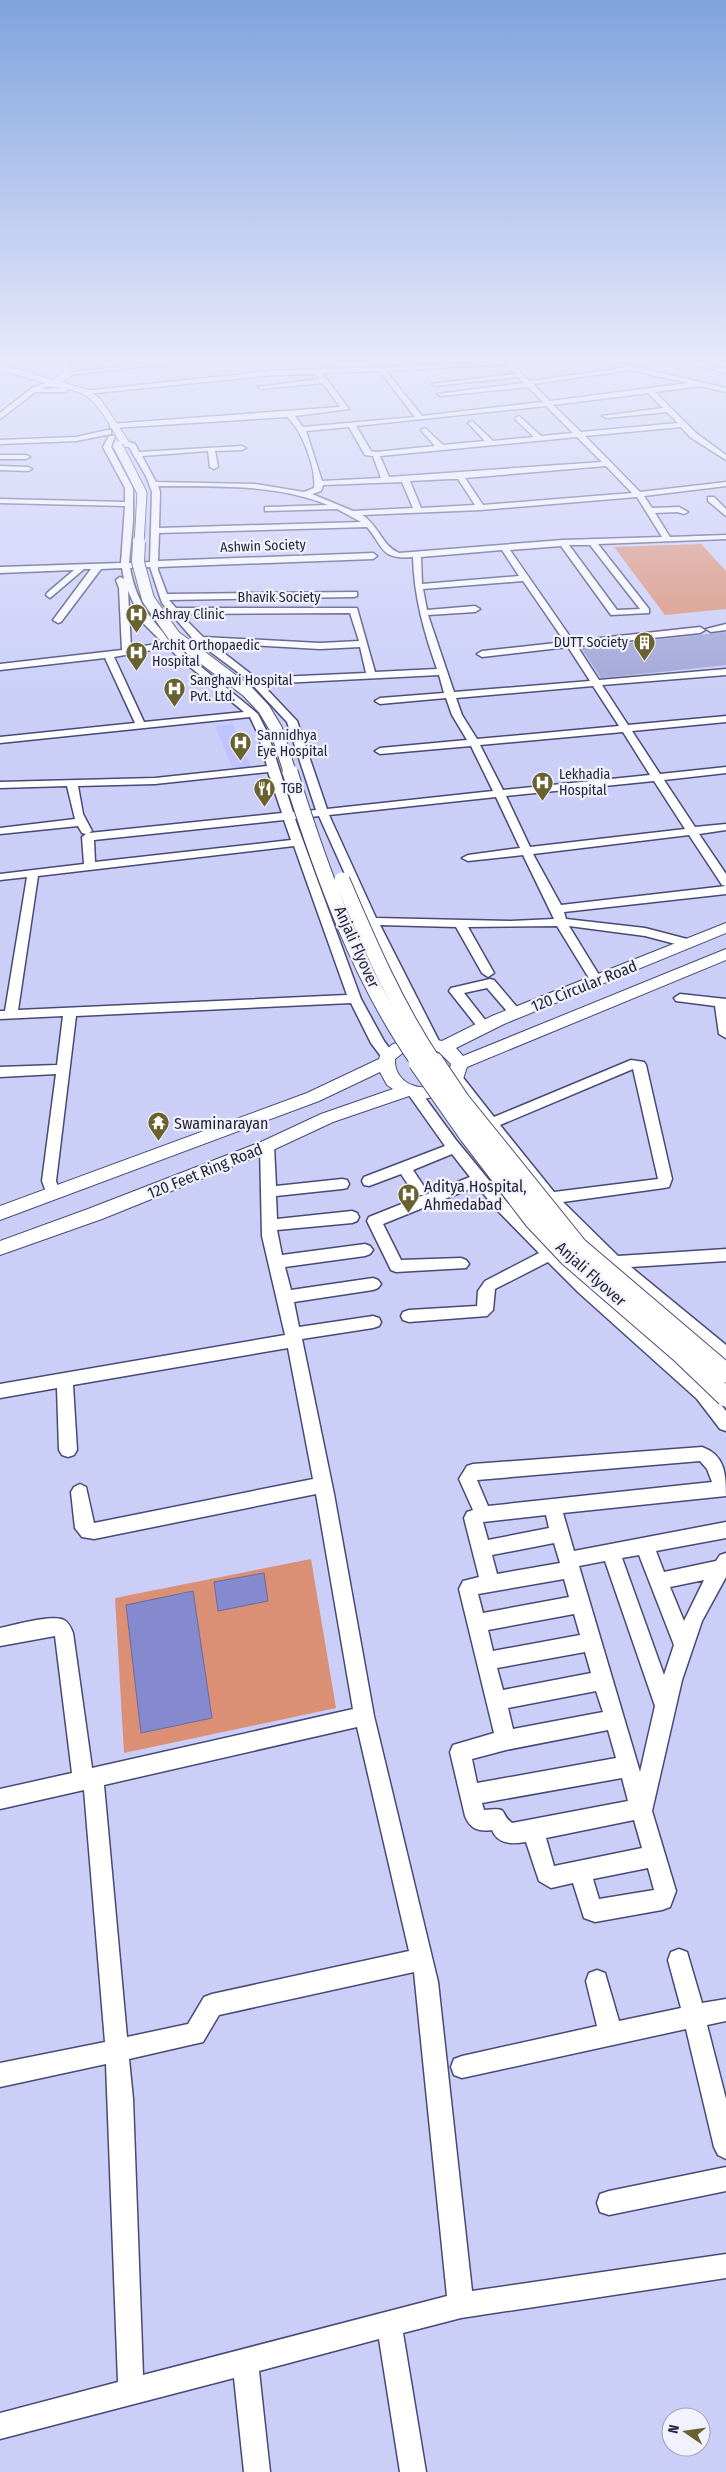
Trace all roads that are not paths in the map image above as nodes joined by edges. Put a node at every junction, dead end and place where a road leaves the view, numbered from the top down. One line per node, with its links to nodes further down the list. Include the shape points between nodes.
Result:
1 (122, 476): 19 (street, via 128,488)
2 (135, 476): 150 (main road, Anjali Flyover, bridge, via 142,493 138,562 148,599 174,636 247,691 264,709 276,729 309,833 341,912 369,978 406,1045 458,1121 534,1220 569,1257 679,1352)
3 (144, 476): 147 (main road, Anjali Flyover, bridge, via 150,493 147,562 156,598 184,633 257,688 283,721 311,809 382,972 414,1033 461,1102 578,1247)
4 (147, 476): 13 (street)
5 (317, 476): 12 (street)
6 (385, 476): 10 (street)
7 (455, 476): 11 (street)
8 (460, 476): 21 (street)
9 (621, 476): 16 (street)
10 (386, 480): 11 (street); 12 (street)
11 (405, 480): 23 (street)
12 (319, 483): 15 (street, via 318,489)
13 (153, 484): 15 (street, via 239,484); 29 (street)
14 (726, 484): 16 (street)
15 (306, 494): 20 (street)
16 (640, 496): 21 (street); 24 (street)
17 (711, 499): 27 (street)
18 (0, 502): 19 (street)
19 (129, 504): 38 (street)
20 (339, 506): 22 (street); 26 (street)
21 (482, 508): 23 (street)
22 (268, 509)
23 (418, 511): 26 (street)
24 (650, 511): 25 (street, via 680,509); 31 (street)
25 (684, 512)
26 (353, 513): 28 (street)
27 (726, 514)
28 (368, 524): 29 (street); 36 (street, via 385,551 398,556)
29 (156, 531): 37 (street)
30 (726, 537): 31 (street)
31 (668, 540): 32 (street)
32 (592, 542): 33 (street); 33 (street, via 646,611 614,613)
33 (563, 543): 34 (street)
34 (504, 547): 36 (street); 42 (street)
35 (373, 556): 37 (street, Ashwin Society)
36 (417, 556): 43 (street)
37 (155, 563): 38 (street, Ashwin Society); 46 (street, via 154,570)
38 (120, 564): 39 (street, Ashwin Society); 56 (street, via 148,622); 58 (street)
39 (99, 565): 40 (street, Ashwin Society); 50 (street)
40 (83, 566): 41 (street, Ashwin Society); 45 (street)
41 (0, 570)
42 (525, 578): 43 (street); 55 (street)
43 (418, 587): 49 (street)
44 (354, 594): 46 (street)
45 (50, 595)
46 (164, 597): 48 (street)
47 (475, 609): 49 (street)
48 (173, 611): 54 (street); 57 (street, Bhavik Society, via 354,610)
49 (424, 613): 62 (street)
50 (58, 620)
51 (726, 627): 52 (street)
52 (710, 629)
53 (700, 630): 55 (street)
54 (200, 640): 56 (street); 57 (street, via 320,646); 65 (street)
55 (570, 643): 59 (street); 66 (street)
56 (170, 644): 58 (street); 69 (street)
57 (364, 644): 64 (street)
58 (127, 652): 60 (street)
59 (482, 654)
60 (108, 655): 61 (street); 71 (street)
61 (0, 667)
62 (441, 672): 64 (street); 67 (street)
63 (726, 672): 66 (street)
64 (370, 675): 65 (street)
65 (254, 681): 82 (street, via 292,721)
66 (595, 684): 67 (street); 72 (street)
67 (450, 695): 68 (street); 74 (street, via 457,715)
68 (380, 701)
69 (253, 714): 71 (street); 76 (street, via 264,734)
70 (726, 719): 72 (street)
71 (141, 726): 73 (street)
72 (624, 729): 74 (street); 78 (street)
73 (0, 740)
74 (474, 743): 75 (street); 81 (street)
75 (380, 751)
76 (273, 768): 79 (street, via 156,781); 83 (street)
77 (726, 770): 78 (street)
78 (656, 777): 81 (street); 87 (street)
79 (72, 784): 80 (street); 84 (street)
80 (0, 785)
81 (500, 793): 82 (street); 90 (street)
82 (322, 811): 83 (street); 98 (street)
83 (288, 815): 88 (street); 89 (street)
84 (82, 822): 86 (street); 88 (street)
85 (726, 827): 87 (street)
86 (0, 831)
87 (693, 831): 90 (street); 95 (street)
88 (88, 837): 92 (street)
89 (299, 842): 92 (street); 107 (street)
90 (527, 850): 91 (street); 97 (street)
91 (468, 858)
92 (90, 867): 93 (street)
93 (33, 874): 94 (street); 111 (street)
94 (0, 878)
95 (726, 883)
96 (726, 890): 97 (street)
97 (557, 909): 100 (street)
98 (372, 922): 99 (street); 114 (street)
99 (460, 923): 100 (street); 104 (street)
100 (562, 924): 102 (street, via 601,924 668,936); 105 (street)
101 (726, 928): 102 (main road, 120 Circular Road)
102 (687, 943): 105 (main road, 120 Circular Road)
103 (726, 954): 117 (main road, 120 Circular Road)
104 (488, 973)
105 (596, 980): 110 (main road, 120 Circular Road)
106 (680, 998): 108 (street)
107 (355, 999): 109 (street); 115 (street)
108 (723, 1003): 113 (street)
109 (70, 1012): 111 (street); 116 (street)
110 (516, 1013): 112 (main road, 120 Circular Road); 112 (street, via 490,983 456,991)
111 (6, 1014)
112 (484, 1026): 114 (main road, 120 Circular Road)
113 (726, 1034)
114 (438, 1045): 115 (main road, via 423,1042 402,1046); 117 (main road, via 450,1051)
115 (387, 1060): 119 (main road, via 386,1071 390,1079); 128 (main road, 120 Feet Ring Road, via 360,1077 304,1101)
116 (63, 1069): 118 (street); 128 (street, via 48,1181)
117 (458, 1071): 119 (main road, via 448,1086 435,1091); 120 (street)
118 (0, 1072)
119 (410, 1091): 121 (main road, 120 Feet Ring Road, via 327,1118); 122 (street)
120 (492, 1123): 130 (street); 130 (street, via 631,1064 639,1065 664,1183)
121 (266, 1146): 129 (street); 134 (main road, 120 Feet Ring Road)
122 (454, 1148): 123 (street); 124 (street)
123 (404, 1168): 125 (street); 127 (street)
124 (479, 1179): 136 (street); 140 (street, via 374,1221 396,1266)
125 (369, 1181)
126 (342, 1184): 129 (street)
127 (420, 1191)
128 (53, 1192): 131 (main road, 120 Feet Ring Road)
129 (268, 1192): 133 (street)
130 (551, 1198): 139 (street)
131 (0, 1213)
132 (352, 1217): 133 (street)
133 (270, 1225): 138 (street)
134 (0, 1248)
135 (365, 1250): 138 (street)
136 (550, 1254): 143 (street, via 490,1285 486,1291 485,1310 481,1312); 151 (street, via 584,1289 703,1394)
137 (726, 1255): 139 (street)
138 (276, 1262): 142 (street)
139 (616, 1262): 146 (street, via 700,1329)
140 (461, 1264)
141 (373, 1284): 142 (street)
142 (285, 1297): 145 (street)
143 (410, 1316)
144 (373, 1322): 145 (street)
145 (293, 1337): 148 (street); 153 (street)
146 (726, 1355)
147 (726, 1374)
148 (65, 1380): 149 (street); 152 (street)
149 (0, 1392)
150 (726, 1398)
151 (726, 1424)
152 (68, 1450)
153 (322, 1485): 155 (street, via 94,1531 84,1528); 176 (street)
154 (724, 1488): 156 (street); 157 (street, via 712,1461 702,1454 472,1471 468,1479)
155 (80, 1492)
156 (552, 1507): 157 (street); 159 (street)
157 (483, 1514): 161 (street, via 473,1518)
158 (726, 1530): 160 (street)
159 (560, 1534): 161 (street); 163 (street)
160 (645, 1546): 162 (street); 165 (street)
161 (481, 1549): 166 (street)
162 (611, 1552): 163 (street); 175 (street)
163 (570, 1565): 166 (street); 167 (street)
164 (724, 1565): 165 (street); 171 (street, via 704,1594)
165 (659, 1581): 171 (street)
166 (490, 1583): 168 (street, via 468,1589)
167 (581, 1604): 168 (street); 170 (street)
168 (476, 1623): 172 (street)
169 (0, 1637): 180 (street, via 52,1627 59,1627 64,1633)
170 (592, 1642): 172 (street); 173 (street)
171 (683, 1644): 175 (street)
172 (486, 1661): 174 (street)
173 (604, 1680): 174 (street); 177 (street)
174 (496, 1701): 178 (street)
175 (664, 1706): 183 (street)
176 (364, 1716): 180 (street); 187 (street)
177 (616, 1719): 178 (street); 179 (street)
178 (506, 1740): 181 (street, via 460,1752)
179 (630, 1766): 181 (street); 183 (street)
180 (88, 1779): 182 (street); 193 (street)
181 (470, 1795): 184 (street, via 477,1819 498,1819 502,1829 511,1834)
182 (0, 1800)
183 (642, 1808): 184 (street); 185 (street)
184 (533, 1830): 186 (street, via 548,1877)
185 (656, 1856): 186 (street); 186 (street, via 665,1891 662,1899 595,1912)
186 (580, 1871)
187 (422, 1959): 193 (street, via 212,2005 195,2034); 200 (street)
188 (679, 1960): 191 (street)
189 (597, 1981): 192 (street)
190 (726, 2010): 191 (street)
191 (694, 2016): 192 (street); 196 (street)
192 (611, 2035): 194 (street)
193 (117, 2051): 195 (street); 203 (street)
194 (462, 2068)
195 (0, 2075)
196 (726, 2147)
197 (726, 2179): 198 (street)
198 (609, 2203)
199 (726, 2266): 200 (street)
200 (461, 2305): 201 (street)
201 (389, 2324): 202 (street); 206 (street)
202 (245, 2362): 203 (street); 205 (street)
203 (131, 2392): 204 (street)
204 (0, 2426)
205 (257, 2472)
206 (413, 2472)

